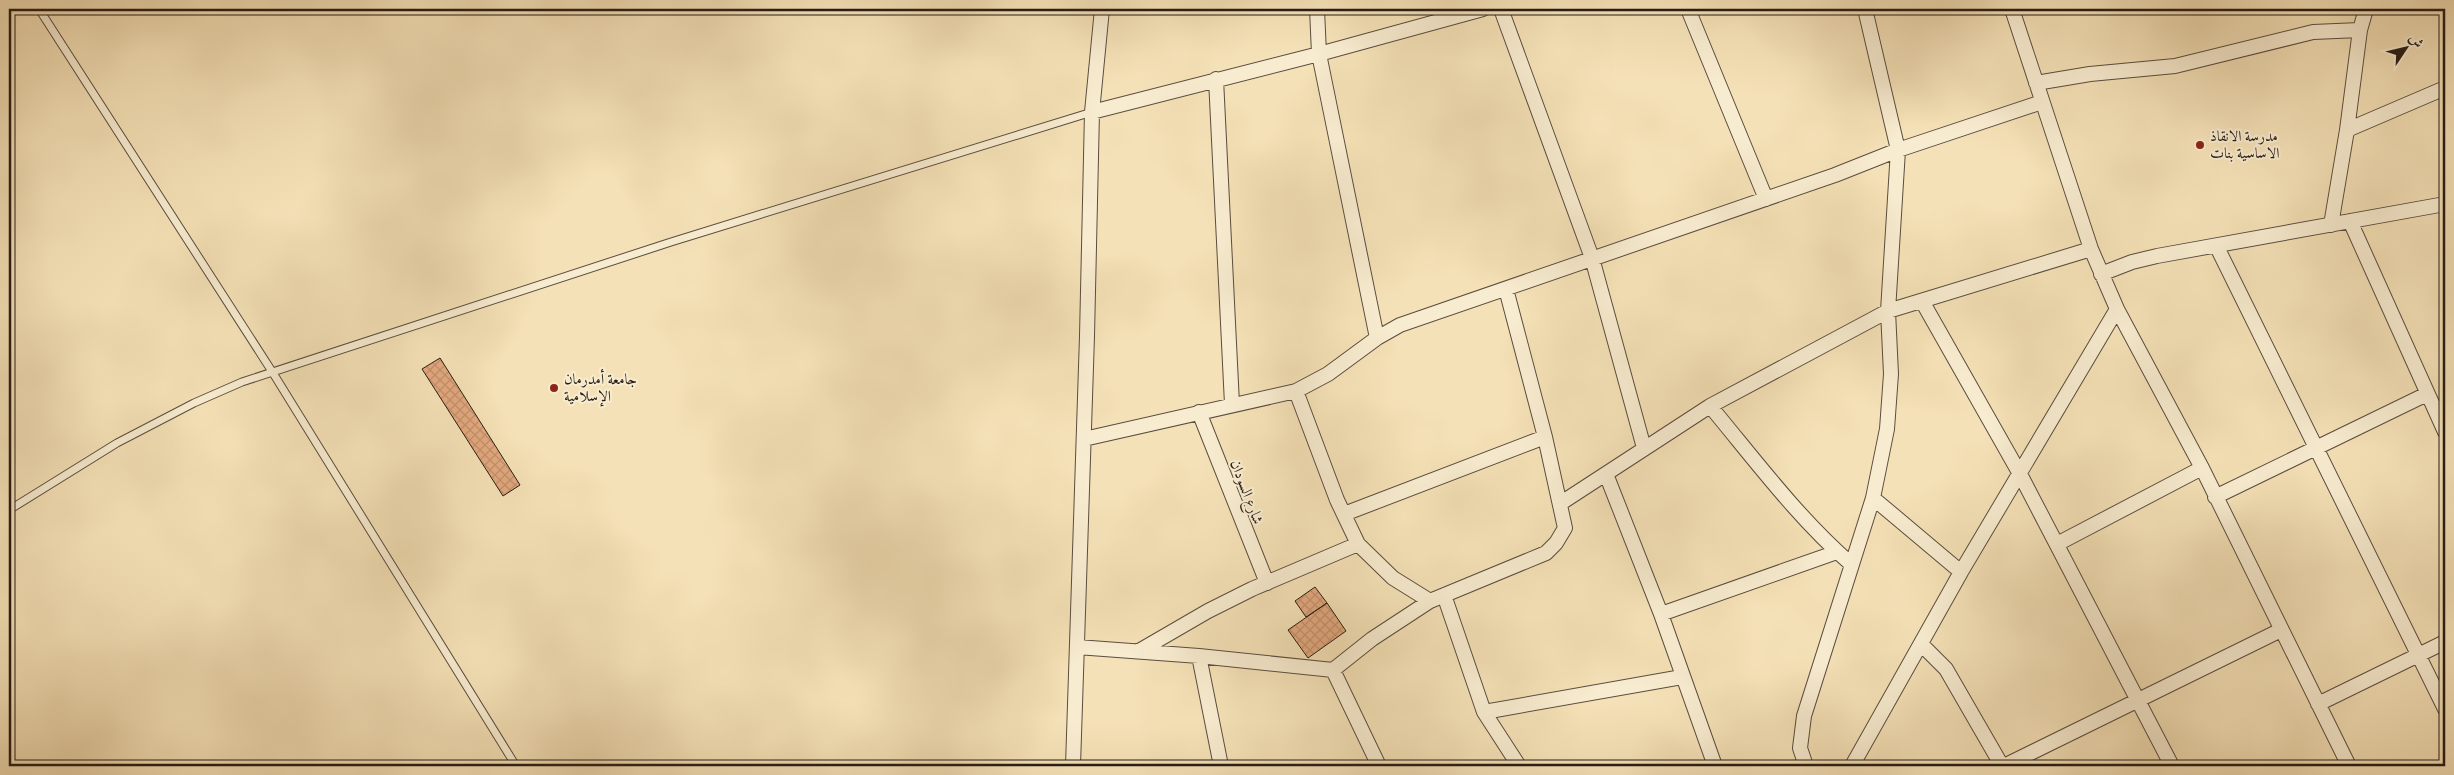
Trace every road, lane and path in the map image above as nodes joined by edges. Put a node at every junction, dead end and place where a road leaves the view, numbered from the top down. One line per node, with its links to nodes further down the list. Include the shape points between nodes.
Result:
1 (39, 9): 33 (lane)
2 (1102, 9): 17 (street)
3 (1317, 9): 12 (street)
4 (1483, 9): 10 (street)
5 (1501, 9): 26 (street)
6 (1688, 9): 20 (street)
7 (1865, 9): 19 (street)
8 (2012, 9): 14 (street)
9 (2366, 9): 11 (street)
10 (1447, 14): 12 (street)
11 (2360, 30): 14 (street, via 2313,32 2175,66); 18 (street)
12 (1318, 54): 13 (street); 32 (street)
13 (1216, 79): 17 (street); 36 (street)
14 (2036, 83): 16 (street)
15 (2445, 88): 18 (street)
16 (2042, 102): 19 (street); 25 (street)
17 (1092, 112): 33 (lane, via 671,242); 41 (street)
18 (2347, 130): 23 (street)
19 (1898, 150): 20 (street); 31 (street)
20 (1766, 199): 26 (street)
21 (2445, 204): 22 (street)
22 (2350, 220): 23 (street); 35 (street)
23 (2331, 225): 24 (street)
24 (2217, 247): 27 (street, via 2157,256); 42 (street)
25 (2091, 249): 27 (street); 29 (street)
26 (1592, 258): 28 (street); 43 (street)
27 (2101, 274): 30 (street)
28 (1506, 289): 32 (street, via 1409,322); 40 (street)
29 (1922, 301): 31 (street); 46 (street)
30 (2117, 309): 44 (street); 46 (street)
31 (1888, 311): 37 (street); 48 (street, via 1891,374 1887,429)
32 (1377, 338): 34 (street, via 1328,374)
33 (273, 373): 50 (lane, via 242,382 194,403 117,443); 74 (lane)
34 (1296, 391): 36 (street); 51 (street)
35 (2427, 394): 39 (street); 42 (street)
36 (1232, 404): 38 (street)
37 (1710, 406): 43 (street); 54 (street)
38 (1199, 412): 41 (street); 57 (street, شارع السودان)
39 (2445, 432)
40 (1545, 437): 49 (street); 51 (street)
41 (1084, 439): 64 (street)
42 (2317, 446): 47 (street); 67 (street)
43 (1644, 448): 45 (street)
44 (2202, 468): 47 (street); 53 (street)
45 (1606, 474): 49 (street); 60 (street)
46 (2020, 474): 53 (street); 56 (street)
47 (2215, 497): 61 (street)
48 (1873, 498): 55 (street); 56 (street)
49 (1561, 503): 58 (street, via 1565,528 1546,553)
50 (9, 510)
51 (1344, 514): 52 (street)
52 (1358, 544): 57 (street); 59 (street, via 1393,578)
53 (2057, 544): 70 (street)
54 (1837, 552): 55 (street); 60 (street)
55 (1851, 564): 80 (street, via 1800,731 1800,748)
56 (1961, 572): 63 (street)
57 (1267, 583): 65 (street, via 1208,611)
58 (1444, 595): 59 (street); 73 (street)
59 (1430, 601): 68 (street, via 1372,639)
60 (1661, 614): 69 (street)
61 (2281, 630): 70 (street); 71 (street)
62 (2445, 642): 67 (street)
63 (1922, 644): 81 (street); 82 (street, via 1946,669)
64 (1077, 647): 65 (street); 75 (street)
65 (1140, 651): 66 (street)
66 (1199, 656): 68 (street); 76 (street)
67 (2419, 656): 71 (street); 72 (street)
68 (1333, 670): 77 (street)
69 (1682, 677): 73 (street); 79 (street)
70 (2137, 700): 82 (street); 83 (street)
71 (2318, 704): 84 (street)
72 (2445, 709)
73 (1484, 712): 78 (street)
74 (516, 766)
75 (1073, 766)
76 (1221, 766)
77 (1379, 766)
78 (1519, 766)
79 (1715, 766)
80 (1806, 766)
81 (1852, 766)
82 (2003, 766)
83 (2172, 766)
84 (2349, 766)

